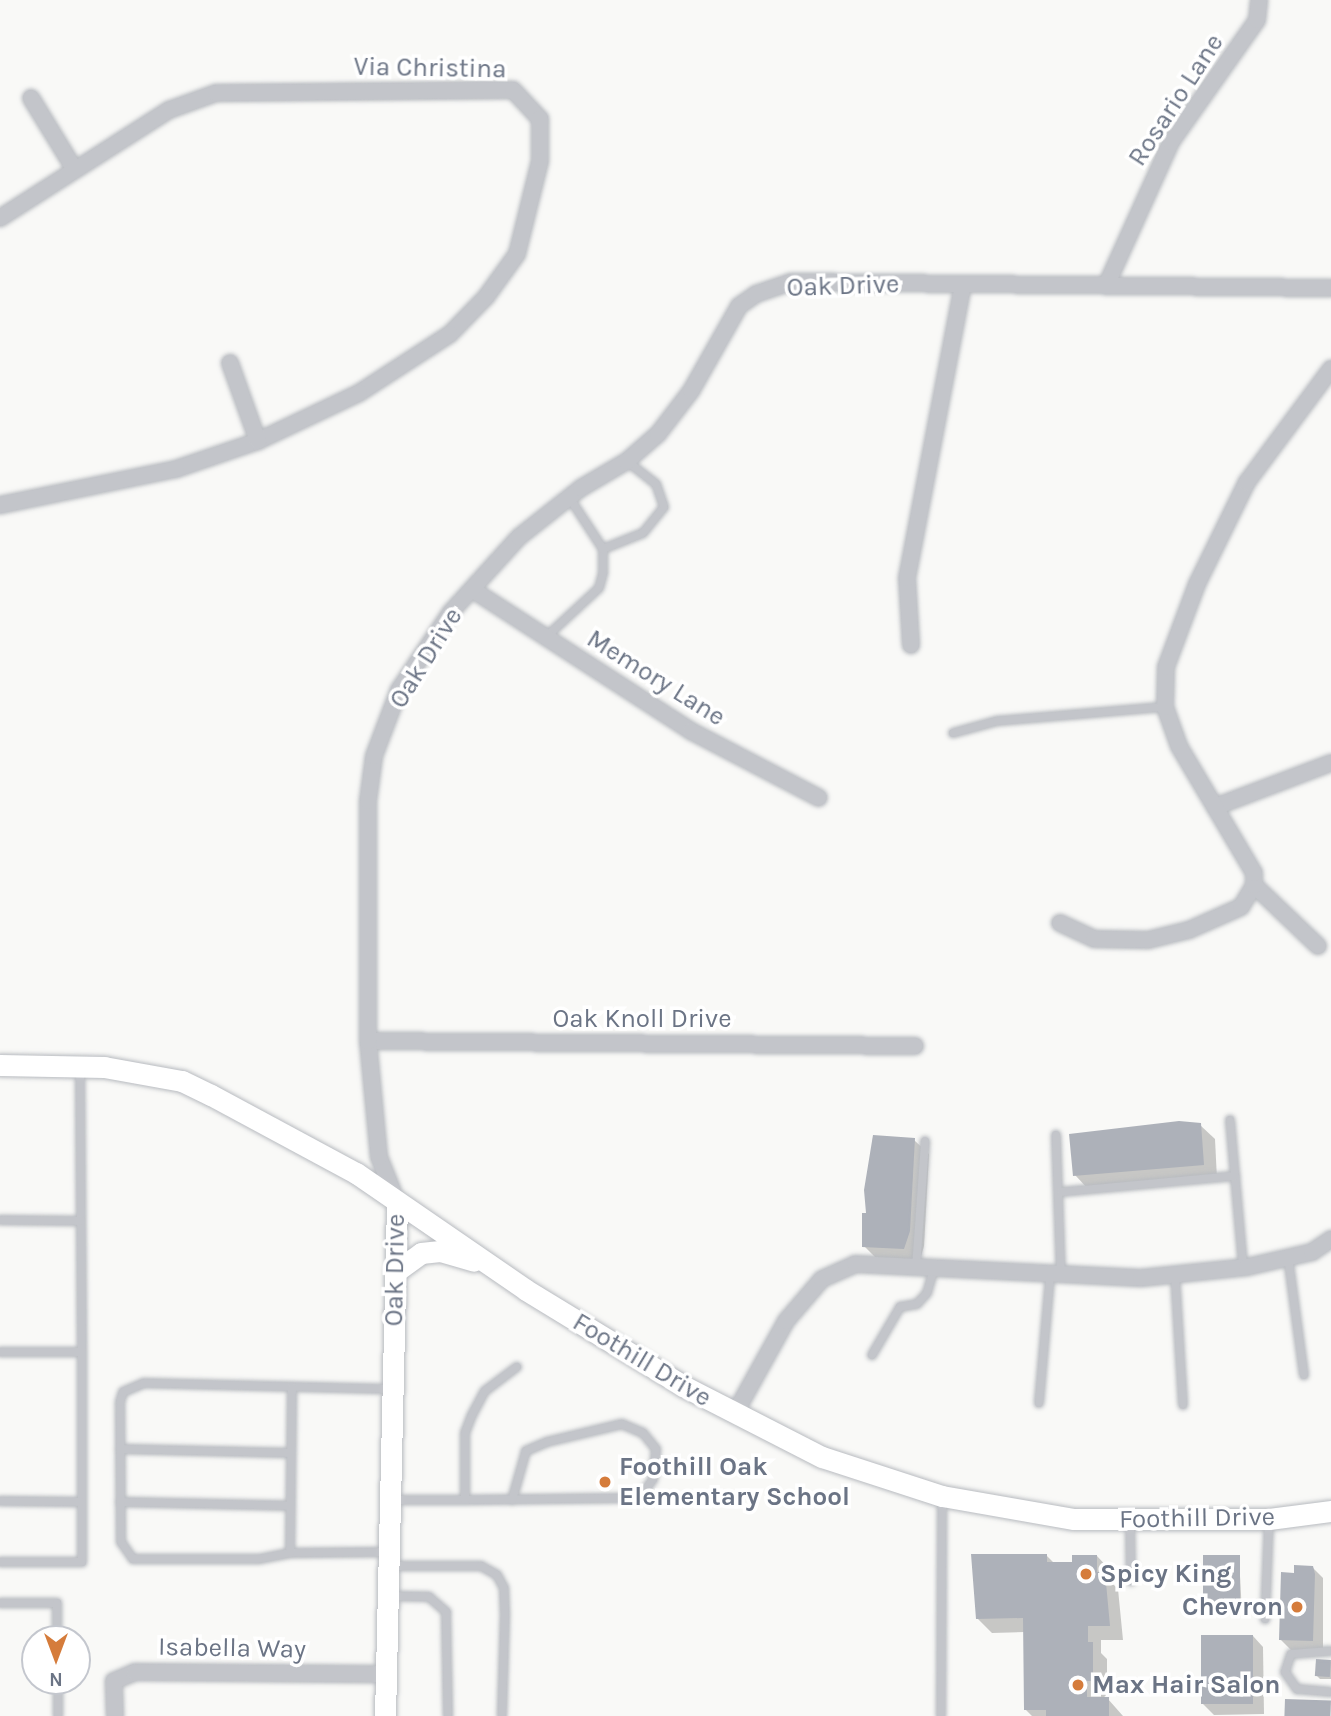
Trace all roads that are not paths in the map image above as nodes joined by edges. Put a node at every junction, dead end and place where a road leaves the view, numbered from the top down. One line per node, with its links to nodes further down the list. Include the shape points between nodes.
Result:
1 (1259, 0): 6 (street, Rosario Lane, via 1257,20 1171,142)
2 (31, 98): 3 (street)
3 (75, 170): 4 (street, Via Christina); 10 (street, Via Christina, via 169,110 216,93 513,89 540,119 540,161 517,254 486,297 450,334 359,393)
4 (0, 218)
5 (963, 284): 6 (street, Oak Drive); 11 (street, Oak Drive, via 791,282 757,294 739,306 691,391 658,434); 17 (street, via 907,579)
6 (1106, 286): 7 (street, Oak Drive)
7 (1331, 288)
8 (230, 363): 10 (street)
9 (1331, 369): 18 (street, via 1247,482 1197,584 1166,667)
10 (258, 441): 13 (street, Via Christina, via 162,472)
11 (627, 461): 12 (street, Oak Drive); 14 (lane, via 656,484 664,507 643,533)
12 (569, 497): 14 (lane); 15 (street, Oak Drive, via 519,537)
13 (0, 505)
14 (603, 549): 16 (lane, via 599,587)
15 (473, 590): 16 (street, Memory Lane); 26 (street, Oak Drive, via 452,612 399,690 374,756 369,801)
16 (545, 637): 21 (street, Memory Lane, via 691,731)
17 (911, 645)
18 (1166, 707): 19 (lane, via 997,721); 22 (street, via 1179,746)
19 (953, 733)
20 (1331, 763): 22 (street)
21 (819, 799)
22 (1215, 807): 23 (street, via 1254,873)
23 (1254, 885): 24 (street, via 1241,907 1189,930 1148,940 1094,939); 25 (street)
24 (1059, 923)
25 (1318, 946)
26 (369, 1041): 27 (street, Oak Knoll Drive); 35 (street, Oak Drive, via 379,1157)
27 (915, 1045)
28 (0, 1065): 29 (street, Foothill Drive)
29 (80, 1066): 35 (street, Foothill Drive, via 182,1081 313,1147); 37 (lane)
30 (1230, 1120): 33 (lane)
31 (1056, 1135): 34 (lane)
32 (925, 1141): 42 (lane)
33 (1235, 1176): 34 (lane); 40 (lane)
34 (1061, 1192): 46 (lane)
35 (397, 1202): 41 (street, Foothill Drive); 44 (street, Oak Drive)
36 (0, 1220): 37 (lane)
37 (81, 1221): 48 (lane)
38 (1331, 1239): 39 (street, via 1312,1252)
39 (1288, 1257): 40 (street); 51 (lane)
40 (1243, 1267): 45 (street)
41 (496, 1268): 44 (street, via 440,1251 412,1257); 56 (street, Foothill Drive)
42 (916, 1268): 43 (street); 56 (street, via 855,1264 822,1279 786,1321)
43 (934, 1269): 46 (street); 49 (lane, via 927,1293 917,1304 900,1307)
44 (395, 1272): 53 (street, Oak Drive)
45 (1175, 1275): 46 (street); 55 (lane)
46 (1055, 1276): 54 (lane)
47 (0, 1352): 48 (lane)
48 (82, 1352): 64 (lane)
49 (872, 1355)
50 (517, 1367): 61 (lane, via 485,1391 472,1415 465,1433)
51 (1304, 1375)
52 (292, 1387): 53 (lane); 57 (lane, via 132,1385 120,1402); 58 (lane)
53 (392, 1389): 60 (street, Oak Drive)
54 (1039, 1403)
55 (1184, 1405)
56 (734, 1415): 59 (street, Foothill Drive, via 822,1457)
57 (120, 1449): 58 (lane); 65 (lane)
58 (291, 1453): 66 (lane)
59 (942, 1496): 69 (street, Foothill Drive, via 1074,1518); 87 (lane)
60 (390, 1500): 61 (lane); 71 (street, Oak Drive)
61 (465, 1500): 62 (lane)
62 (512, 1500): 62 (lane, via 628,1498 643,1493 653,1479 656,1449 643,1433 622,1424 547,1442 526,1451)
63 (0, 1501): 64 (lane)
64 (82, 1502): 72 (lane, via 82,1562)
65 (120, 1502): 66 (lane); 70 (lane, via 121,1542 133,1559 259,1559)
66 (290, 1506): 70 (lane)
67 (1331, 1511): 68 (street, Foothill Drive)
68 (1269, 1518): 69 (street, Foothill Drive); 76 (lane)
69 (1130, 1520): 73 (lane)
70 (290, 1553): 71 (lane)
71 (388, 1559): 74 (street, Oak Drive); 86 (lane, via 481,1566 497,1575 505,1613)
72 (0, 1562)
73 (1130, 1581)
74 (387, 1596): 79 (street, Oak Drive); 85 (lane, via 429,1597 446,1612)
75 (0, 1603): 77 (lane, via 57,1603)
76 (1265, 1619)
77 (57, 1625)
78 (1331, 1651): 80 (lane, via 1291,1654 1285,1672 1297,1689)
79 (385, 1674): 83 (street, Isabella Way, via 135,1672 114,1681); 84 (street, Oak Drive)
80 (1331, 1692)
81 (58, 1695): 82 (lane)
82 (58, 1716)
83 (115, 1716)
84 (385, 1716)
85 (448, 1716)
86 (502, 1716)
87 (941, 1716)

